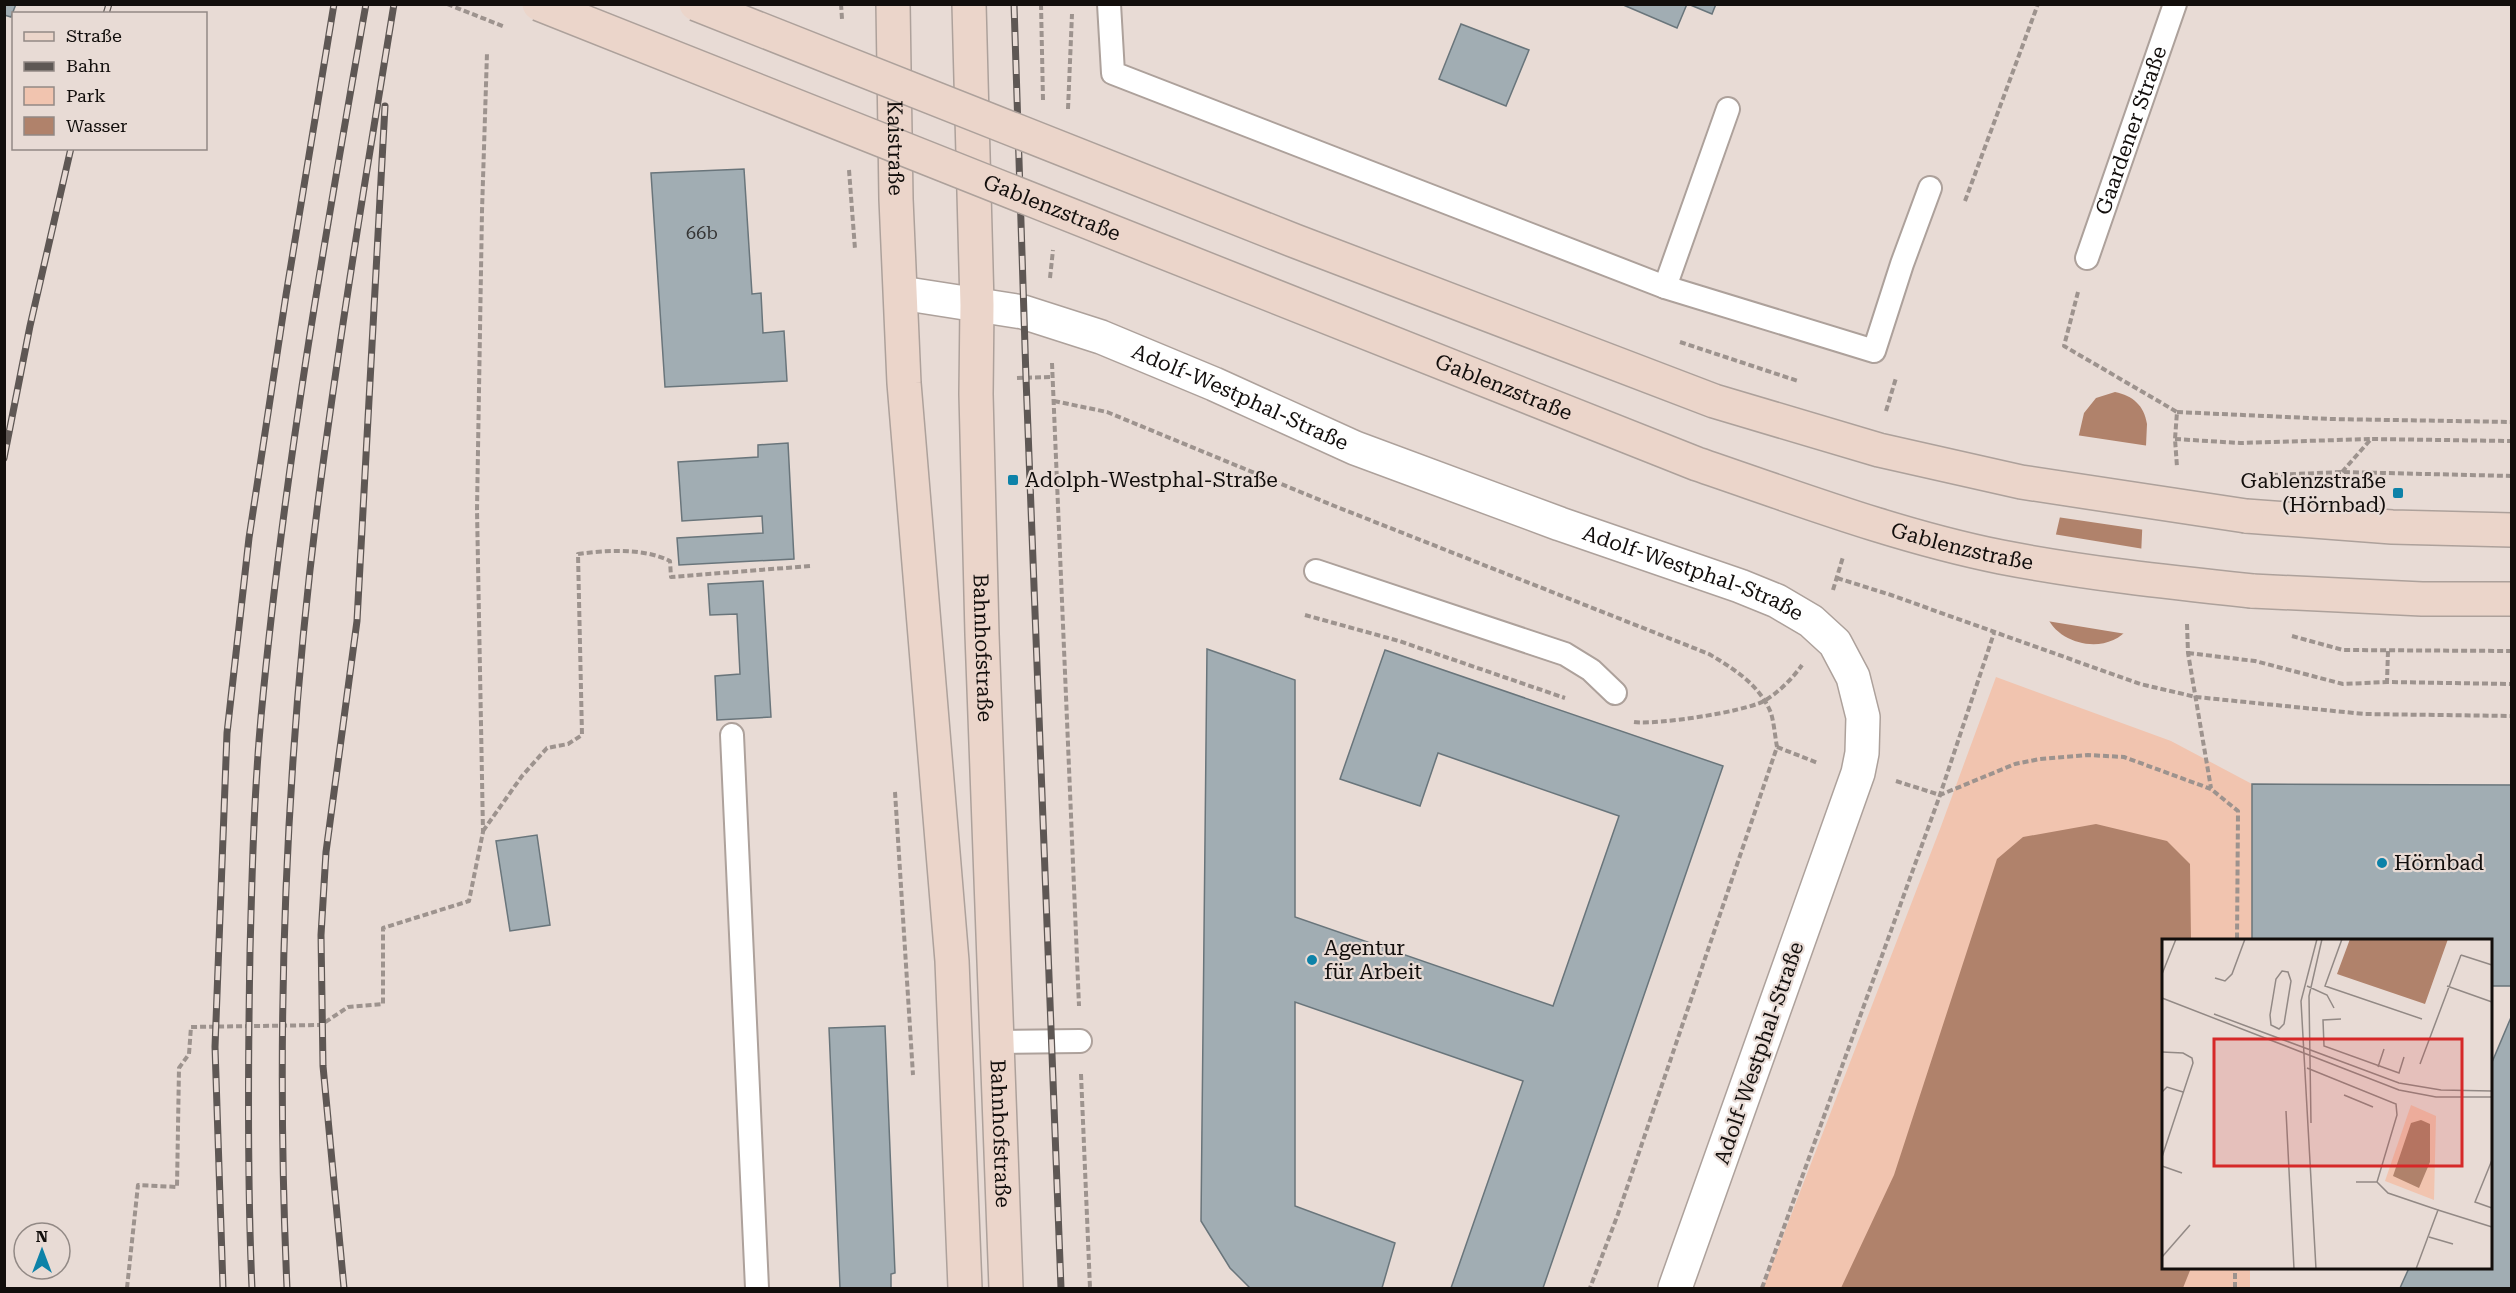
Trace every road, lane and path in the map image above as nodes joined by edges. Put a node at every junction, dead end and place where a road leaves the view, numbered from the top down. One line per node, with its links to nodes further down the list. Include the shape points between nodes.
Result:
1 (539, 4): 45 (main road, Gablenzstraße, bridge, via 1697,464 1875,524 2000,556 2148,580 2252,591)
2 (696, 4): 41 (main road, bridge, via 1295,241 1714,401 1879,450 2021,482 2246,516 2392,527)
3 (893, 4): 23 (main road, Kaistraße)
4 (969, 4): 24 (main road, Bahnhofstraße)
5 (1041, 4): 13 (path)
6 (1072, 4): 18 (path)
7 (1109, 4): 22 (lane, via 1113,73)
8 (2175, 4): 21 (lane, Gaardener Straße)
9 (835, 18): 10 (path)
10 (846, 22)
11 (487, 53): 61 (path, via 477,510)
12 (1032, 96): 14 (path)
13 (1043, 104)
14 (1054, 105)
15 (1728, 109): 22 (lane)
16 (1065, 110): 17 (path)
17 (1076, 114)
18 (1068, 121)
19 (1930, 188): 22 (lane, via 1874,351)
20 (1054, 244): 25 (path)
21 (2087, 258)
22 (1665, 287)
23 (901, 293): 24 (street, Adolf-Westphal-Straße); 68 (main road, Bahnhofstraße, via 904,383 952,961)
24 (977, 304): 25 (street, Adolf-Westphal-Straße); 64 (main road, Bahnhofstraße, via 982,634)
25 (1050, 320): 28 (path); 59 (street, Adolf-Westphal-Straße, via 1214,384 1355,448 1740,586 1787,607 1811,621 1834,643 1853,677 1863,717)
26 (1678, 341): 27 (path, bridge)
27 (1799, 381)
28 (1054, 401): 58 (path, via 1107,412 1709,654 1745,676 1764,701 1771,714); 63 (path)
29 (1878, 405): 30 (path)
30 (1890, 408)
31 (2177, 412): 32 (path)
32 (2511, 422)
33 (2175, 439): 34 (path, via 2240,443)
34 (2371, 439): 35 (path); 38 (path)
35 (2511, 441)
36 (2174, 467): 37 (path)
37 (2185, 469)
38 (2342, 472): 39 (path); 40 (path)
39 (2264, 475)
40 (2511, 476)
41 (2511, 530)
42 (810, 566): 61 (path, via 671,577 670,561 656,554 578,554 582,735 568,744 547,748)
43 (1316, 571): 55 (lane, via 1565,654 1591,670)
44 (1837, 578): 47 (path)
45 (2511, 599)
46 (1305, 615): 49 (path)
47 (1994, 633): 56 (path, via 2140,684 2196,697 2364,714); 60 (path)
48 (2287, 634): 50 (path, via 2343,650)
49 (1399, 641)
50 (2388, 651): 51 (path); 53 (path)
51 (2511, 651)
52 (2188, 653): 53 (path, via 2255,661 2343,684)
53 (2387, 682): 54 (path)
54 (2511, 684)
55 (1615, 693)
56 (2511, 716)
57 (732, 735): 67 (lane)
58 (1777, 747): 59 (path, via 1824,766); 71 (path)
59 (1858, 773): 60 (path, via 1885,777); 72 (street, Adolf-Westphal-Straße)
60 (1940, 795): 62 (path, via 2015,764 2088,755 2124,757 2211,789 2238,811); 73 (path)
61 (483, 831): 66 (path, via 469,901 383,928 383,1004 348,1007 321,1025 191,1027 189,1054 179,1068 177,1187 138,1185)
62 (2237, 939)
63 (1080, 1041): 64 (lane); 70 (path)
64 (996, 1042): 69 (main road, Bahnhofstraße)
65 (2235, 1269): 74 (path)
66 (127, 1288)
67 (757, 1288)
68 (965, 1288)
69 (1006, 1288)
70 (1090, 1288)
71 (1590, 1288)
72 (1676, 1288)
73 (1762, 1288)
74 (2235, 1288)

